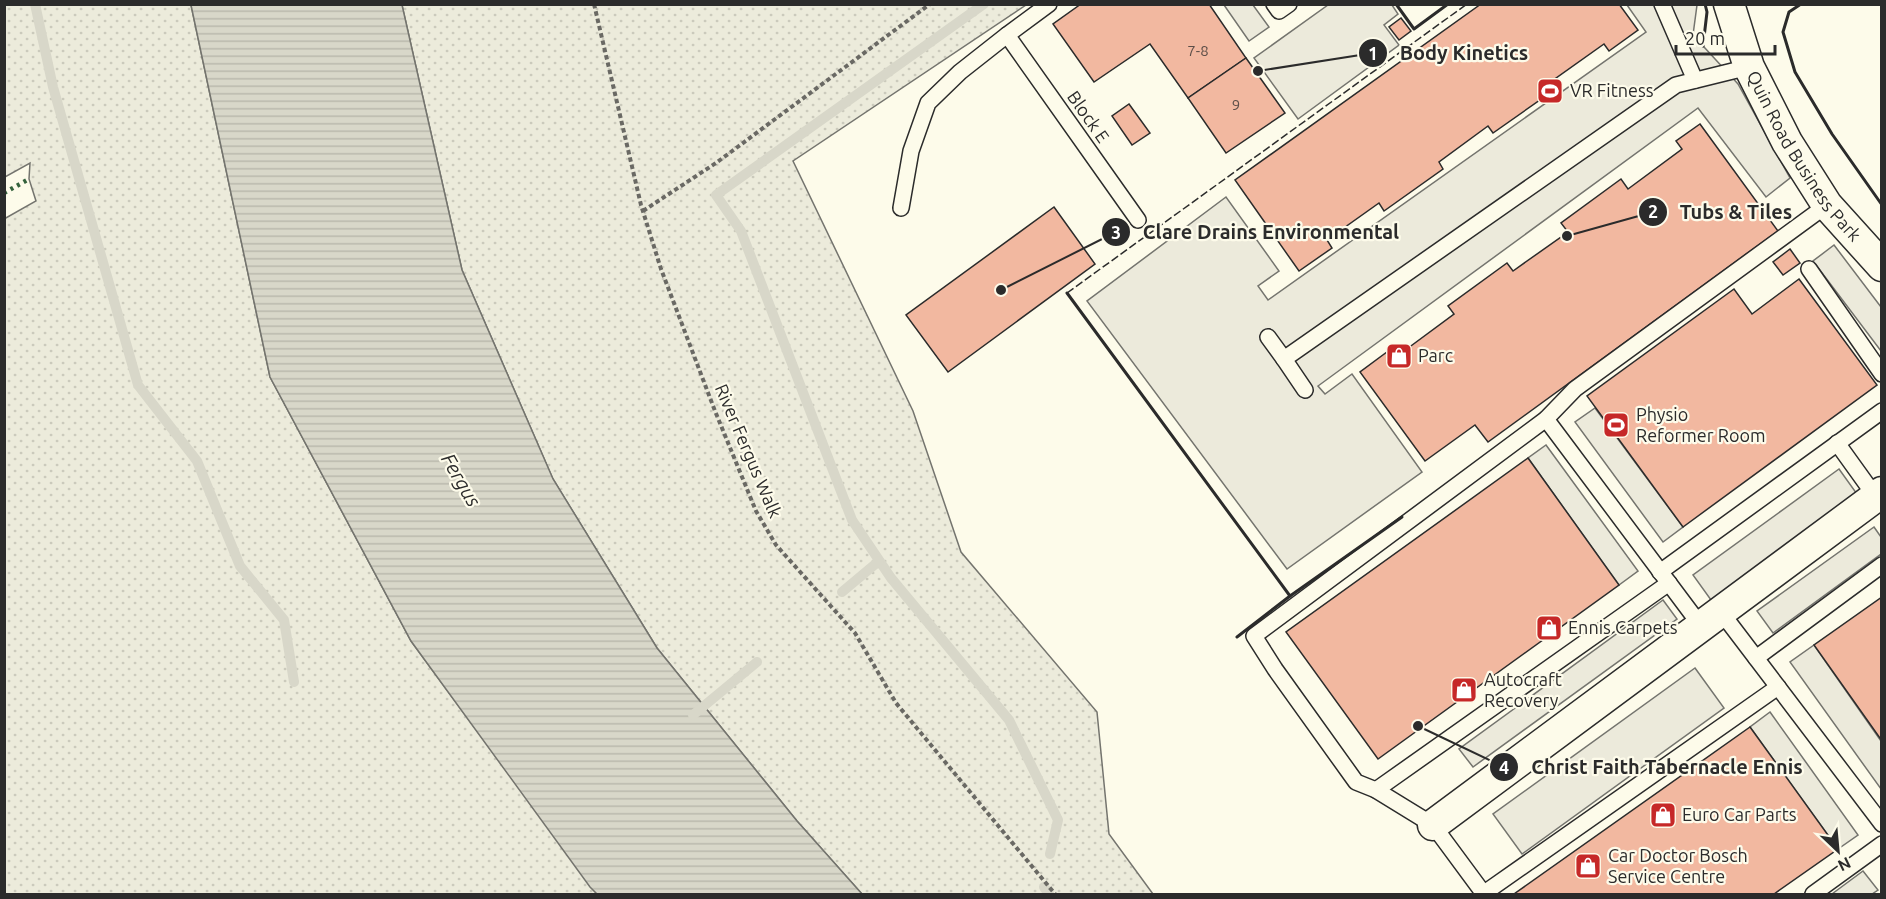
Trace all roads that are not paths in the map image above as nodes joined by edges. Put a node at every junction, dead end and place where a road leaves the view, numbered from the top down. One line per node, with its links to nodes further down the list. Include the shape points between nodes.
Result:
1 (1050, 4): 6 (lane)
2 (1274, 4): 3 (lane, via 1279,11)
3 (1289, 4)
4 (1662, 4): 8 (lane)
5 (1740, 9): 7 (street, Quin Road Business Park)
6 (1007, 35): 10 (lane, via 928,103 911,151); 11 (lane, Block E)
7 (1749, 68): 8 (lane); 9 (street, Quin Road Business Park, via 1787,141)
8 (1695, 80): 15 (lane, via 1676,85)
9 (1827, 205): 12 (street, Quin Road Business Park); 19 (lane, via 1575,389)
10 (901, 208)
11 (1138, 220)
12 (1881, 266)
13 (1809, 269): 16 (lane)
14 (1268, 337): 15 (lane)
15 (1284, 359): 17 (lane)
16 (1881, 374)
17 (1305, 390)
18 (1881, 411): 20 (lane)
19 (1546, 419): 23 (lane); 27 (lane, via 1254,636 1356,782)
20 (1838, 443): 21 (lane); 23 (lane)
21 (1879, 498): 24 (street)
22 (1881, 565): 25 (lane)
23 (1664, 577): 24 (lane); 27 (lane)
24 (1711, 619): 25 (lane); 29 (street)
25 (1756, 658): 26 (lane)
26 (1778, 687): 28 (lane); 31 (lane)
27 (1376, 790): 29 (lane)
28 (1880, 818)
29 (1433, 825): 31 (lane)
30 (1881, 844): 32 (lane)
31 (1484, 894)
32 (1813, 894)

